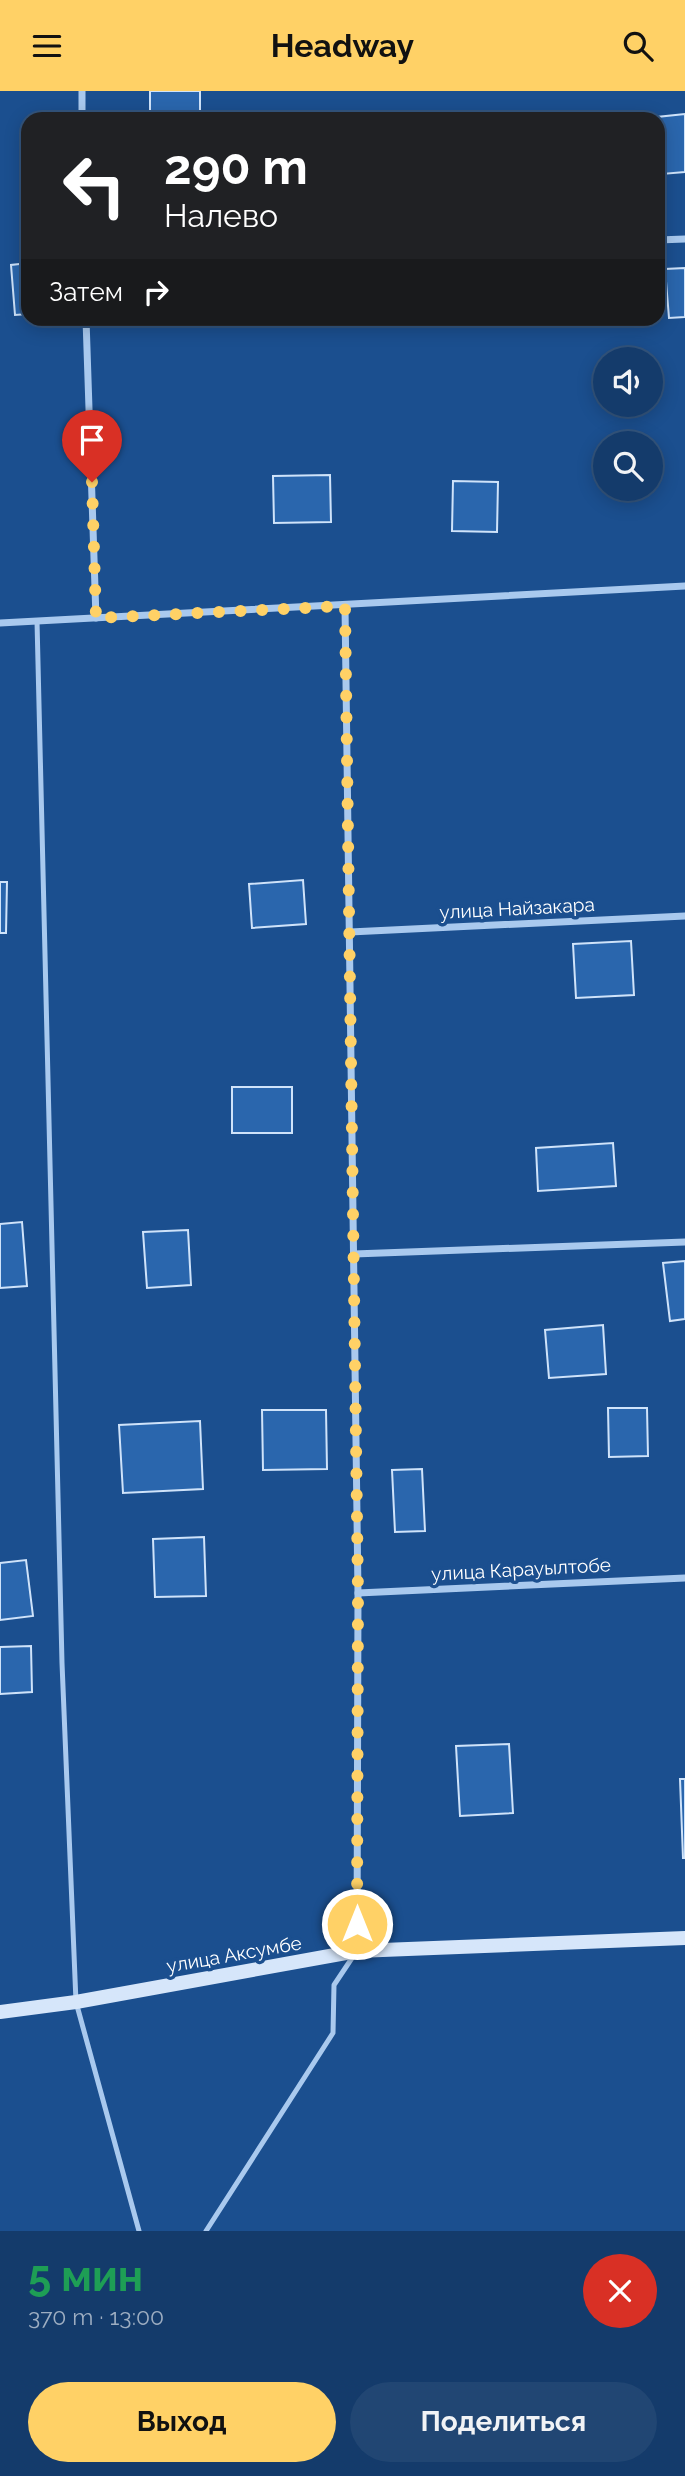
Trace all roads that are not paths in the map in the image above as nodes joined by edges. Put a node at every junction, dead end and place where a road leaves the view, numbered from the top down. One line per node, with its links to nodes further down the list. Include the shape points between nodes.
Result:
1 (82, 91): 2 (street)
2 (82, 112)
3 (685, 239): 4 (street)
4 (665, 240)
5 (86, 326): 8 (street)
6 (685, 586): 7 (street)
7 (345, 606): 8 (street); 12 (street)
8 (96, 618): 9 (street)
9 (37, 621): 10 (street); 19 (lane, via 62,1663)
10 (0, 622)
11 (685, 916): 12 (street, улица Найзакара)
12 (349, 932): 14 (street)
13 (685, 1242): 14 (street)
14 (354, 1254): 16 (street)
15 (685, 1578): 16 (street, улица Карауылтобе)
16 (358, 1593): 18 (street)
17 (685, 1938): 18 (main road, улица Аксумбе)
18 (357, 1951): 19 (main road, улица Аксумбе); 22 (lane, via 334,1985 333,2033)
19 (76, 2002): 20 (main road, улица Аксумбе); 21 (lane)
20 (0, 2012)
21 (139, 2231)
22 (206, 2231)

